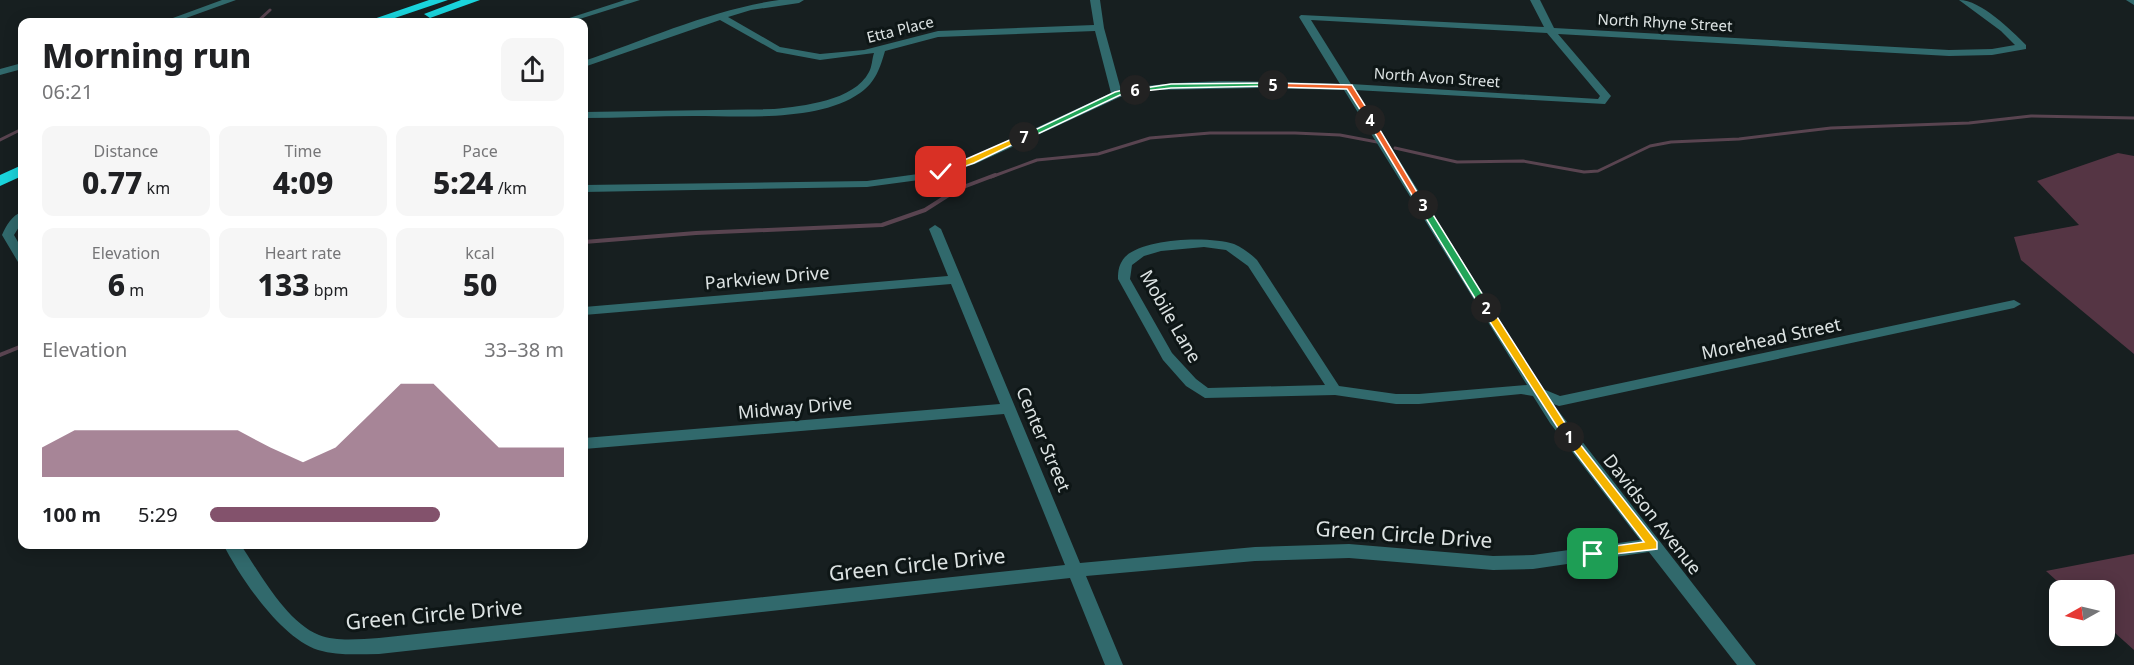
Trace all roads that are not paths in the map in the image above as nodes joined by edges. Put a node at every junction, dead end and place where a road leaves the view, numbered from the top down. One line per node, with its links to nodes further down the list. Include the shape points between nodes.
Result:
1 (231, 0): 11 (street)
2 (442, 0): 12 (highway)
3 (474, 0): 13 (highway)
4 (635, 0): 14 (street)
5 (799, 0): 9 (street, via 748,7)
6 (1095, 0): 15 (street)
7 (1535, 0): 16 (street)
8 (1964, 0): 16 (street, North Rhyne Street, via 2023,47 1949,53)
9 (719, 16): 17 (street, Etta Place, via 777,49 794,53 820,57); 18 (street)
10 (1304, 16): 16 (street, North Rhyne Street); 21 (street, Davidson Avenue)
11 (179, 18)
12 (383, 18)
13 (416, 18)
14 (575, 18)
15 (1099, 28): 17 (street, Etta Place, via 938,34); 22 (street)
16 (1551, 32): 21 (street, North Avon Street, via 1606,96 1601,102)
17 (880, 50): 23 (street, via 878,68 869,80 843,97 813,108 762,114)
18 (588, 63)
19 (18, 67): 20 (street)
20 (0, 72)
21 (1350, 87): 22 (street, North Avon Street, via 1171,86); 36 (street, Davidson Avenue)
22 (1117, 94): 28 (street, North Avon Street, via 971,162 929,175 867,184)
23 (588, 115)
24 (18, 158): 25 (highway)
25 (0, 168)
26 (18, 172): 27 (highway)
27 (0, 181)
28 (588, 189)
29 (18, 220): 31 (street, via 8,235)
30 (935, 229): 32 (street, Center Street)
31 (18, 252)
32 (955, 280): 34 (street, Parkview Drive); 37 (street, Center Street)
33 (2014, 304): 36 (street, Morehead Street, via 1559,401)
34 (588, 310)
35 (1335, 390): 35 (street, Mobile Lane, via 1204,393 1188,383 1174,366 1124,279 1126,265 1134,255 1182,244 1226,244 1241,251 1253,263); 36 (street, Mobile Lane, via 1396,399 1521,389)
36 (1538, 392): 39 (street, Davidson Avenue)
37 (1010, 408): 38 (street, Midway Drive); 41 (street, Center Street)
38 (588, 444)
39 (1653, 545): 41 (street, Green Circle Drive, via 1523,562 1450,561 1318,550); 43 (street, Davidson Avenue)
40 (235, 549): 41 (street, Green Circle Drive, via 291,627 312,640 338,646 379,646)
41 (1077, 570): 42 (street, Center Street)
42 (1114, 665)
43 (1747, 665)

